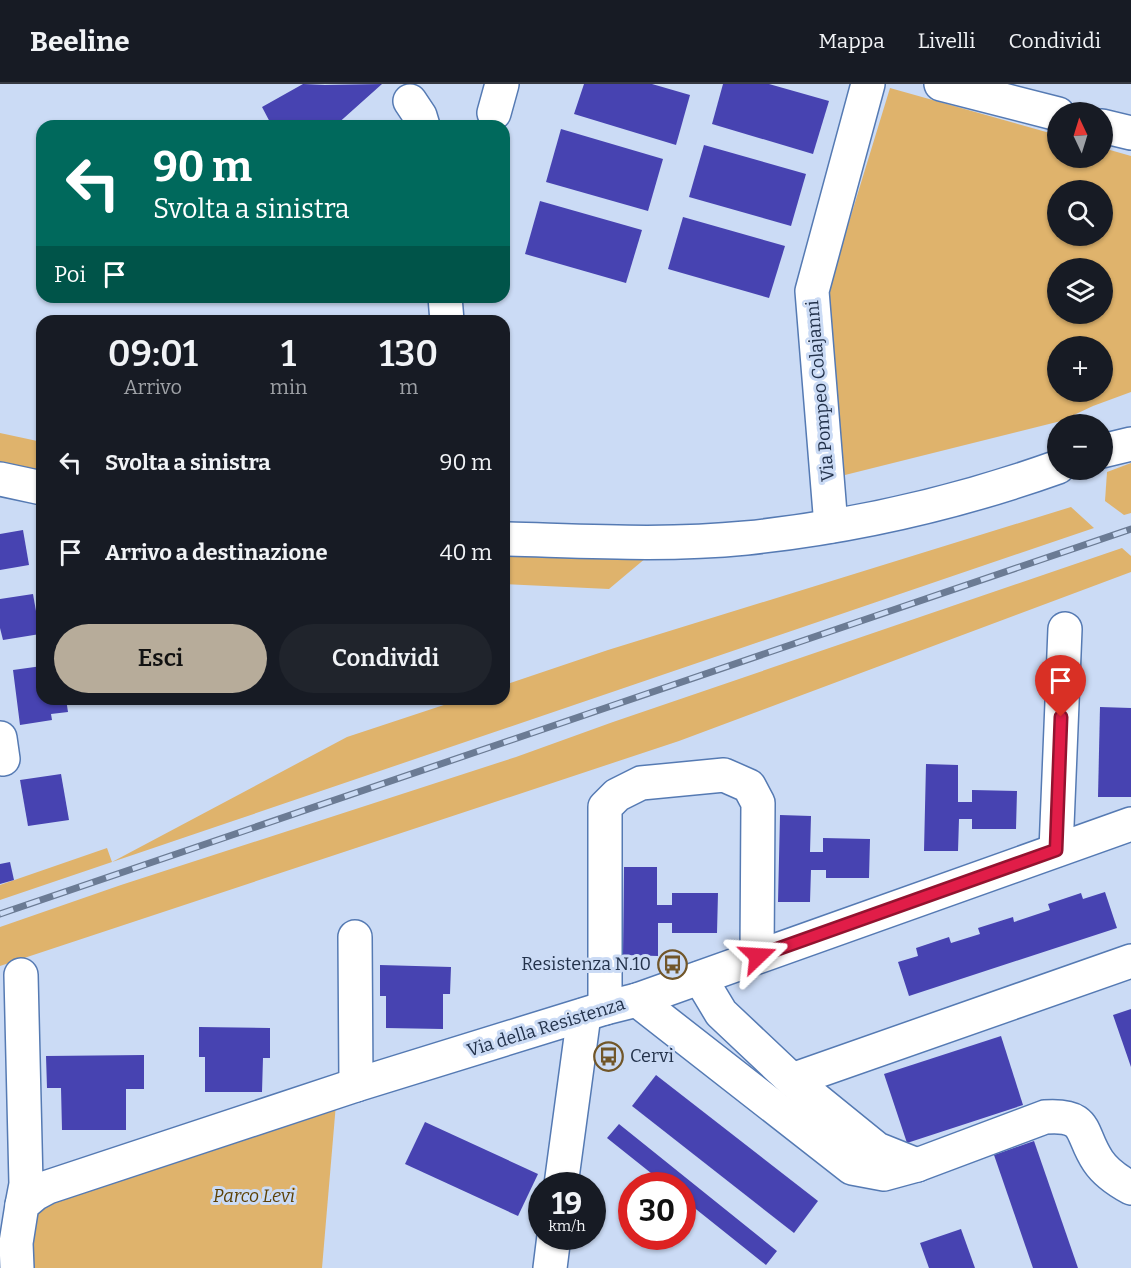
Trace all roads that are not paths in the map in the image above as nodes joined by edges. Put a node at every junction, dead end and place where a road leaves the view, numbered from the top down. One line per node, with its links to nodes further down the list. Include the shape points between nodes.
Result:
1 (868, 84): 11 (street, Via Pompeo Colajanni, via 812,291)
2 (941, 84): 3 (street)
3 (1047, 111)
4 (1113, 129): 5 (street)
5 (1131, 134)
6 (1131, 444): 7 (street)
7 (1113, 448)
8 (1047, 471): 11 (street, via 963,498)
9 (0, 479): 10 (street)
10 (36, 488)
11 (831, 526): 12 (street, via 745,538 654,542)
12 (510, 533)
13 (1065, 629): 15 (street)
14 (1131, 824): 15 (street, Via della Resistenza)
15 (1056, 850): 17 (street, Via della Resistenza)
16 (354, 937): 24 (street)
17 (758, 956): 20 (street, Via della Resistenza); 22 (street, via 758,803 749,786 724,775 641,783 617,795 605,807)
18 (1131, 961): 23 (street)
19 (21, 975): 28 (street, via 26,1184)
20 (700, 978): 21 (street, Via della Resistenza); 23 (street, via 721,1012)
21 (637, 1000): 22 (street, Via della Resistenza); 25 (street, via 852,1168 884,1174)
22 (594, 1012): 24 (street, Via della Resistenza); 26 (street)
23 (792, 1080): 25 (street, via 877,1149)
24 (356, 1084): 28 (street, Via della Resistenza, via 48,1188)
25 (917, 1165): 27 (street, via 1046,1117 1064,1116 1080,1124 1098,1161 1116,1180)
26 (563, 1172)
27 (1131, 1188)
28 (22, 1205): 30 (street)
29 (552, 1250): 31 (street)
30 (17, 1268)
31 (550, 1268)

